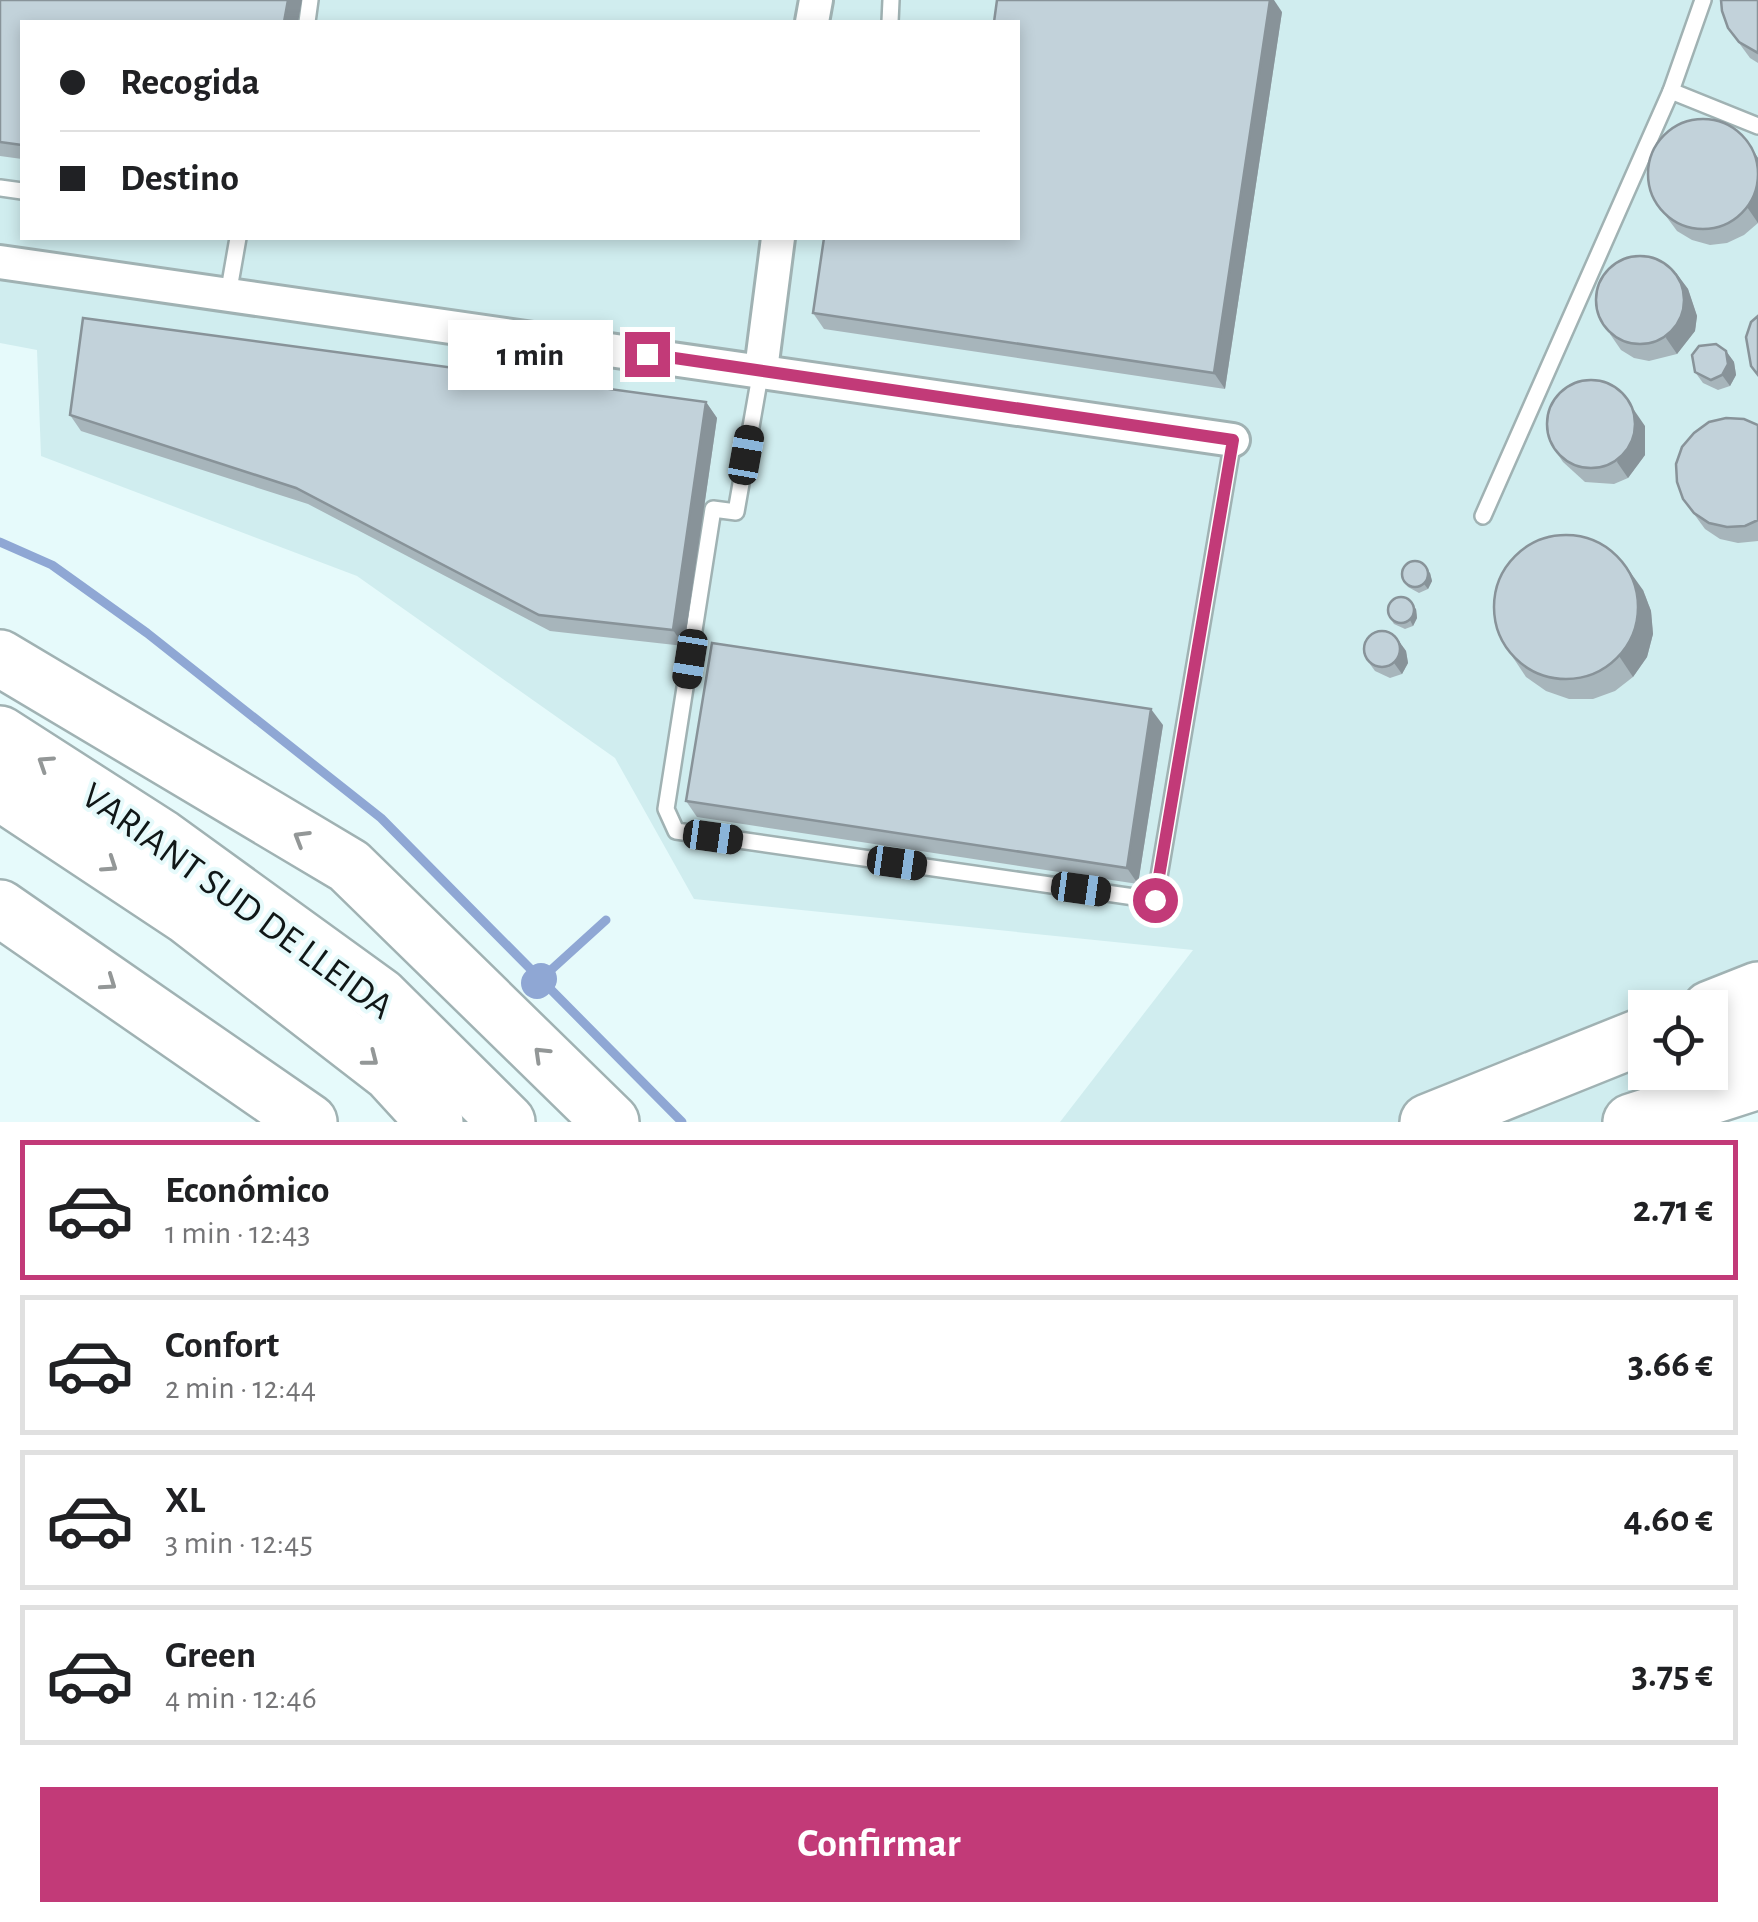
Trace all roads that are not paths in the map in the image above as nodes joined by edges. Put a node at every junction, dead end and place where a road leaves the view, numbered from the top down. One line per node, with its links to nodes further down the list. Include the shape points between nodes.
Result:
1 (1703, 0): 2 (lane)
2 (1671, 91): 3 (lane); 10 (lane)
3 (1758, 126)
4 (238, 240): 7 (lane)
5 (778, 240): 8 (street)
6 (0, 262): 7 (street)
7 (228, 295): 8 (street)
8 (761, 370): 9 (street); 9 (lane, via 736,512 713,509 666,809 676,832 1155,900)
9 (1233, 440)
10 (1484, 516)
11 (0, 658): 25 (highway, one-way to 11, via 349,866)
12 (0, 734): 24 (highway, VARIANT SUD DE LLEIDA, one-way to 12, via 380,996 162,838)
13 (0, 792): 23 (highway, VARIANT SUD DE LLEIDA, one-way to 23, via 187,916 390,1073)
14 (0, 908): 22 (highway, one-way to 22)
15 (1758, 990): 16 (highway)
16 (1728, 1002)
17 (1758, 1035): 19 (highway)
18 (1628, 1042): 26 (highway)
19 (1728, 1046)
20 (1628, 1078): 27 (highway)
21 (1758, 1081): 28 (highway)
22 (310, 1122)
23 (435, 1122)
24 (507, 1122)
25 (611, 1122)
26 (1428, 1122)
27 (1500, 1122)
28 (1631, 1122)

